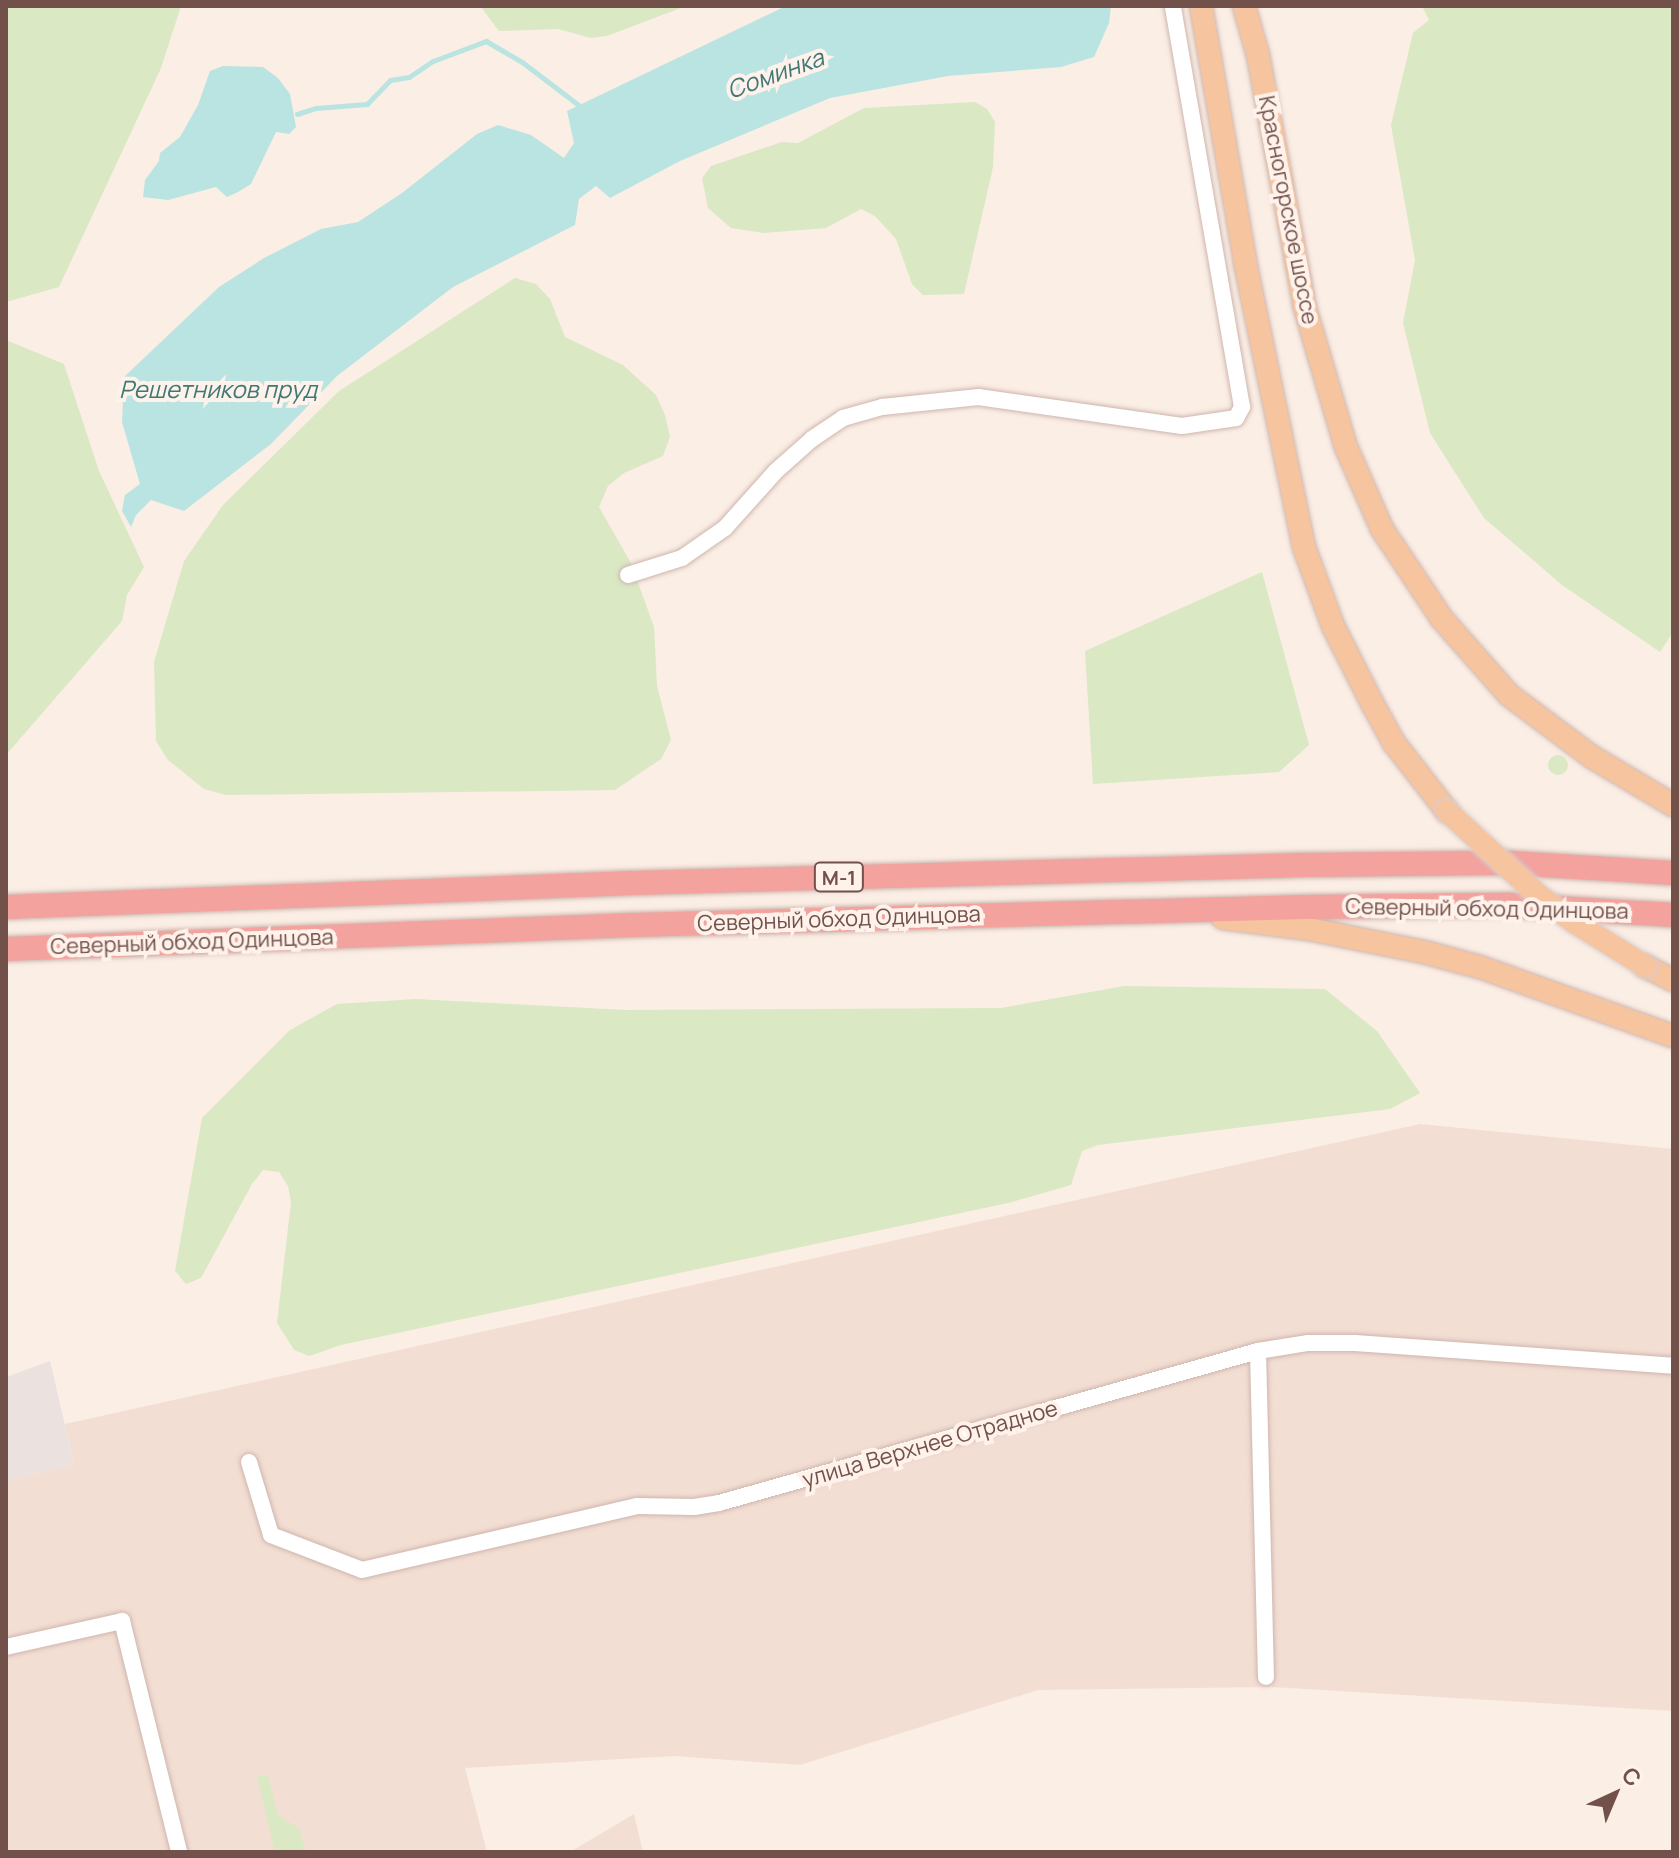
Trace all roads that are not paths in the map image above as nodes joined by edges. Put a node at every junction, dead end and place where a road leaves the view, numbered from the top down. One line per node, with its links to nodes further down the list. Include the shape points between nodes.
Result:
1 (1173, 6): 4 (street, via 1242,407 1236,418 1182,426 978,397 882,407 843,418 812,439 725,528 682,558)
2 (1201, 6): 11 (main road, bridge, via 1245,262 1304,547 1333,626 1394,743 1447,811 1550,904)
3 (1244, 6): 5 (main road, Красногорское шоссе, via 1305,308 1337,420 1372,509 1427,599 1491,678 1548,726)
4 (628, 575)
5 (1673, 805)
6 (1673, 873): 7 (highway, Северный обход Одинцова / М-1, via 1510,863 1289,865)
7 (6, 907)
8 (1075, 913): 9 (highway, Северный обход Одинцова / М-1, via 1509,905); 10 (highway, Северный обход Одинцова / М-1); 12 (main road, via 1253,920 1368,940 1480,967)
9 (1673, 915)
10 (6, 949)
11 (1673, 980)
12 (1673, 1036)
13 (1258, 1351): 14 (street, улица Верхнее Отрадное, via 1355,1343); 15 (street, улица Верхнее Отрадное, via 719,1503 637,1506 362,1570 271,1535); 17 (street)
14 (1673, 1366)
15 (249, 1462)
16 (6, 1647): 18 (street, via 122,1621)
17 (1266, 1677)
18 (179, 1852)

